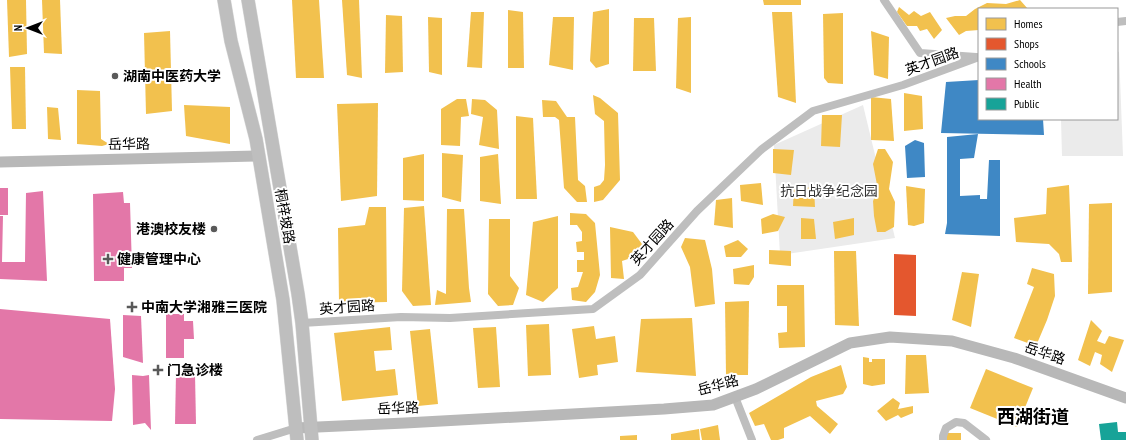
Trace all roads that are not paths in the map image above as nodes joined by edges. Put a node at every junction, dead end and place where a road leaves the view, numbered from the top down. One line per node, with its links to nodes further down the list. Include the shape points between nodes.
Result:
1 (224, 0): 6 (main road, 桐梓坡路, via 231,41)
2 (248, 0): 8 (main road, 桐梓坡路)
3 (884, 0): 5 (street, via 920,53)
4 (978, 57): 8 (street, 英才园路, via 903,85 813,111 762,149 697,211 640,275 593,309 450,318 401,317)
5 (978, 57)
6 (259, 156): 7 (street, 岳华路); 12 (main road, 桐梓坡路, via 283,300)
7 (0, 162)
8 (302, 323): 11 (main road, 桐梓坡路)
9 (735, 397): 10 (street, 岳华路, via 850,343 890,337 952,341 1014,358); 11 (street, 岳华路, via 713,405 664,409 405,424); 15 (street)
10 (1126, 398)
11 (311, 426): 12 (street, 岳华路); 14 (main road, 桐梓坡路)
12 (297, 434): 13 (street)
13 (257, 440)
14 (312, 440)
15 (752, 440)
16 (943, 440): 17 (street, via 946,428 956,422 964,423)
17 (986, 440)

